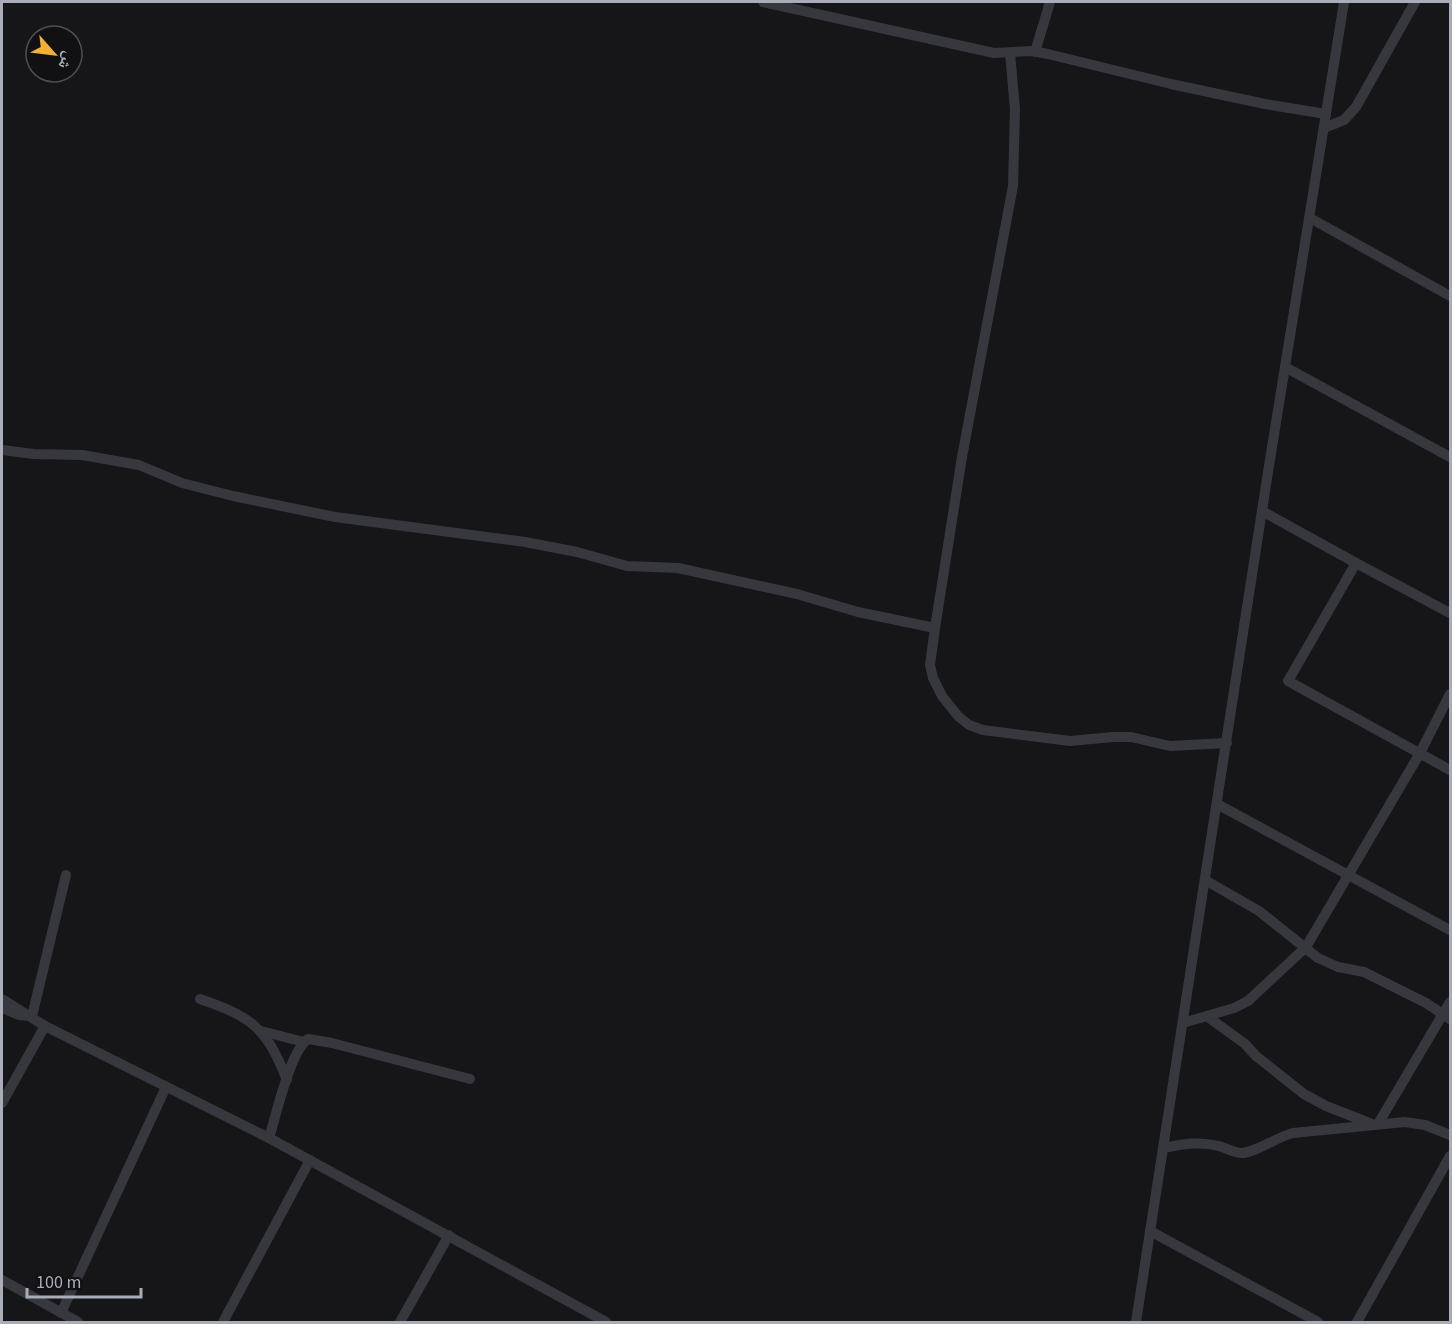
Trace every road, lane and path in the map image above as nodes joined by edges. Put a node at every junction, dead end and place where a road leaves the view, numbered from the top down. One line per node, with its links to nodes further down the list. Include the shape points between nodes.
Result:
1 (764, 2): 6 (street, via 994,53)
2 (1050, 2): 5 (street)
3 (1344, 2): 7 (street)
4 (1415, 2): 8 (street, via 1356,107 1344,120)
5 (1035, 52): 6 (street); 7 (street)
6 (1010, 53): 17 (street, via 1015,109 1013,186 962,457)
7 (1326, 114): 8 (street)
8 (1324, 128): 9 (street)
9 (1310, 218): 10 (street); 11 (street)
10 (1450, 296)
11 (1286, 367): 13 (street); 14 (street)
12 (2, 450): 17 (street, via 82,455 140,465 182,483 233,496 323,514 525,542 627,566 678,568)
13 (1450, 457)
14 (1262, 511): 15 (street); 19 (street)
15 (1356, 563): 16 (street); 20 (street, via 1288,681)
16 (1450, 613)
17 (935, 628): 19 (street, via 930,665 933,678 947,703 969,725 1002,734 1070,741 1131,737 1170,746)
18 (1450, 694): 20 (street)
19 (1227, 743): 22 (street)
20 (1420, 753): 21 (street); 24 (street)
21 (1450, 770)
22 (1217, 804): 24 (street); 25 (street)
23 (66, 875): 32 (street)
24 (1349, 876): 26 (street); 27 (street)
25 (1205, 880): 27 (street, via 1259,910); 35 (street)
26 (1450, 930)
27 (1306, 947): 33 (street, via 1248,1001); 34 (street, via 1318,958 1364,972)
28 (2, 999): 32 (street)
29 (200, 999): 37 (street, via 230,1010)
30 (1450, 1002): 34 (street)
31 (2, 1008): 32 (street)
32 (32, 1016): 36 (street)
33 (1208, 1017): 35 (street); 43 (street, via 1304,1094)
34 (1447, 1017): 43 (street)
35 (1184, 1023): 46 (street)
36 (45, 1026): 41 (street); 42 (street)
37 (261, 1031): 38 (street); 40 (street, via 278,1056)
38 (304, 1042): 39 (street, via 318,1039); 40 (street)
39 (470, 1079)
40 (287, 1080): 45 (street)
41 (166, 1087): 45 (street); 53 (street)
42 (2, 1103)
43 (1376, 1125): 44 (street, via 1417,1123); 46 (street, via 1293,1133 1242,1153 1191,1142)
44 (1450, 1135)
45 (269, 1138): 48 (street)
46 (1164, 1148): 49 (street)
47 (1450, 1156): 61 (street)
48 (310, 1161): 50 (street); 56 (street)
49 (1150, 1231): 54 (street); 60 (street)
50 (449, 1235): 52 (street); 57 (street)
51 (2, 1280): 53 (street)
52 (585, 1311): 58 (street); 59 (street)
53 (61, 1313): 55 (street)
54 (1315, 1322)
55 (78, 1323)
56 (223, 1323)
57 (400, 1323)
58 (579, 1323)
59 (606, 1323)
60 (1136, 1323)
61 (1357, 1323)

